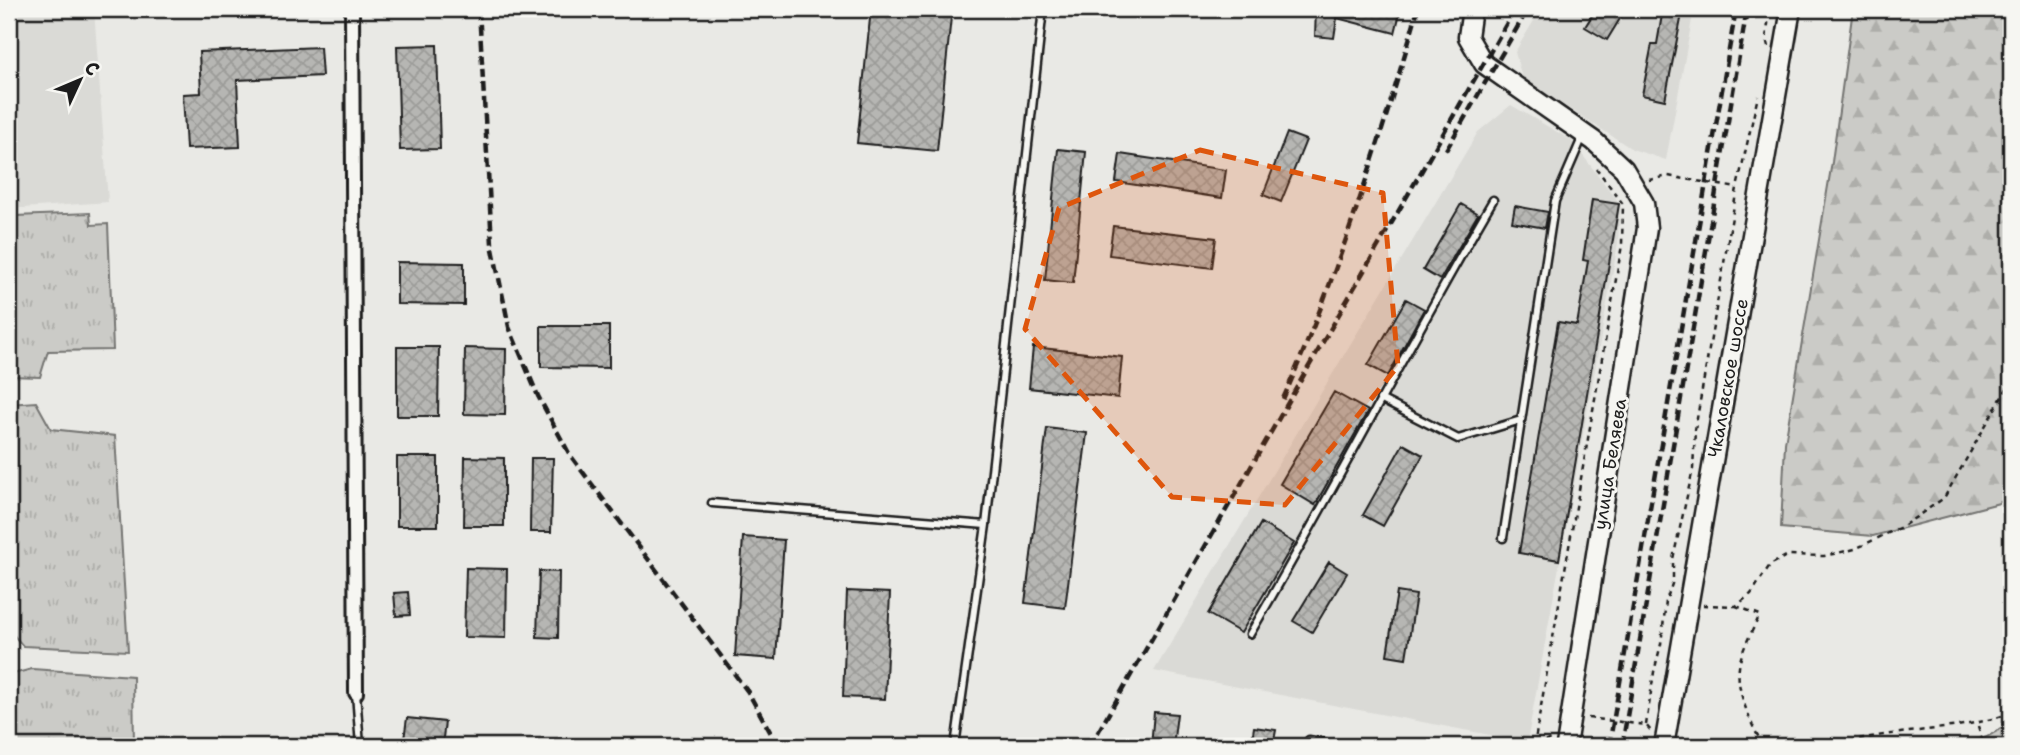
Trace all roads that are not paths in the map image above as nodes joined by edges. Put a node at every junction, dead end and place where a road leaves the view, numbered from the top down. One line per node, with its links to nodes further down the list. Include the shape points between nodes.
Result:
1 (352, 9): 13 (street)
2 (1043, 9): 10 (lane)
3 (1472, 9): 5 (street, via 1468,37 1472,48 1493,71)
4 (1791, 9): 16 (street, Чкаловское шоссе, via 1689,604)
5 (1584, 134): 8 (lane, via 1555,201); 14 (street, улица Беляева, via 1636,183 1647,228)
6 (1493, 200): 7 (lane)
7 (1380, 399): 8 (lane, via 1458,439); 12 (lane, via 1330,499)
8 (1521, 420): 11 (lane)
9 (712, 503): 10 (lane)
10 (986, 526): 19 (lane)
11 (1503, 538)
12 (1250, 634)
13 (356, 693): 17 (lane)
14 (1567, 737)
15 (1309, 740): 20 (lane)
16 (1659, 741)
17 (360, 743): 18 (lane)
18 (366, 746)
19 (955, 746)
20 (1341, 746)

